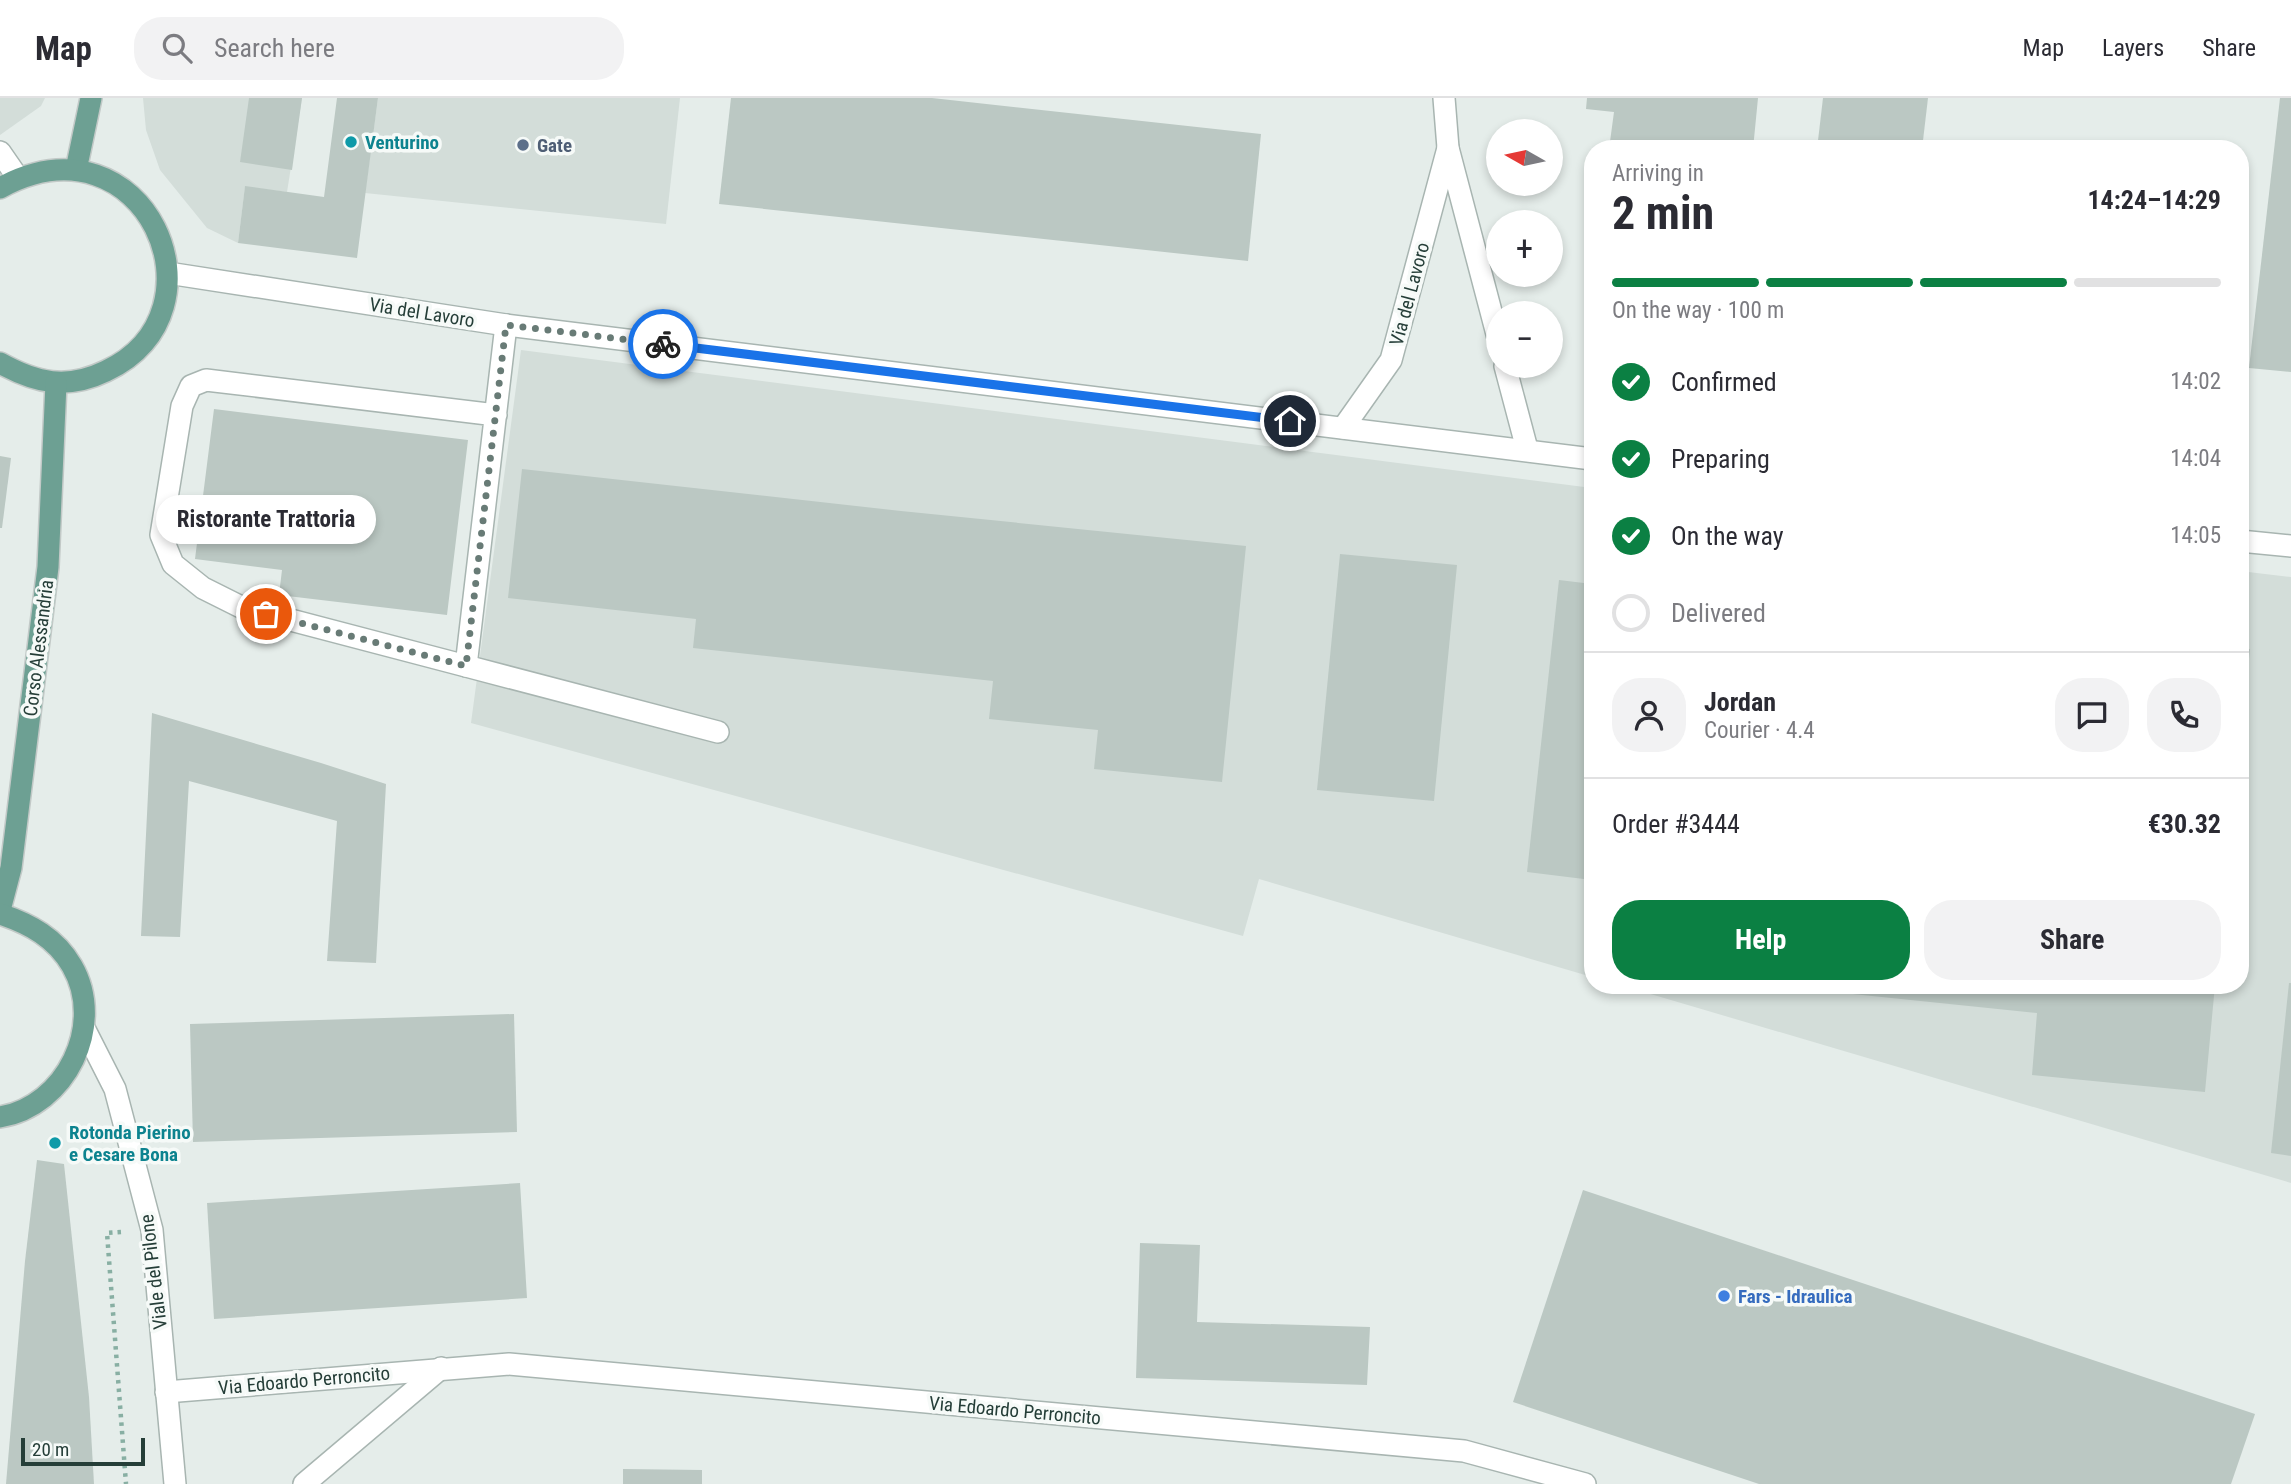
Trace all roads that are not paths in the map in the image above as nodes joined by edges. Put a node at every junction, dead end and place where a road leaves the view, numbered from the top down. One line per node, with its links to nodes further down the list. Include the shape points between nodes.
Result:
1 (91, 98): 5 (main road)
2 (1444, 98): 3 (street, Via del Lavoro)
3 (1448, 148): 8 (street, Via del Lavoro); 14 (street, Via del Lavoro, via 1391,359)
4 (0, 152): 6 (street)
5 (76, 170): 6 (main road, via 46,170); 7 (main road, via 113,183 150,216 163,244)
6 (9, 183)
7 (168, 273): 9 (street, Via del Lavoro); 12 (main road, via 163,308 148,339 122,364 90,379)
8 (1488, 301)
9 (506, 325): 13 (street); 14 (street, Via del Lavoro)
10 (0, 363): 12 (main road, via 25,377)
11 (1508, 378): 15 (street)
12 (56, 383): 21 (main road, Corso Alessandria, via 48,567 11,868)
13 (495, 415): 19 (street); 19 (street, via 205,380 191,386 183,406 161,534 173,564 203,588 241,607)
14 (1343, 428): 15 (street, Via del Lavoro)
15 (1527, 449): 16 (street, Via del Lavoro)
16 (1584, 457)
17 (2249, 542): 18 (street)
18 (2291, 546)
19 (466, 666): 20 (street)
20 (718, 732)
21 (0, 912): 22 (main road, via 29,924 53,942 73,967 83,997)
22 (84, 1028): 23 (main road, via 76,1056 61,1082 39,1102); 25 (street, Viale del Pilone, via 115,1089 152,1230)
23 (0, 1117)
24 (441, 1368): 25 (street, Via Edoardo Perroncito); 27 (street, Via Edoardo Perroncito); 28 (street, Via Edoardo Perroncito, via 509,1364 1464,1451)
25 (166, 1392): 26 (street, Viale del Pilone)
26 (175, 1484)
27 (304, 1484)
28 (1586, 1484)

